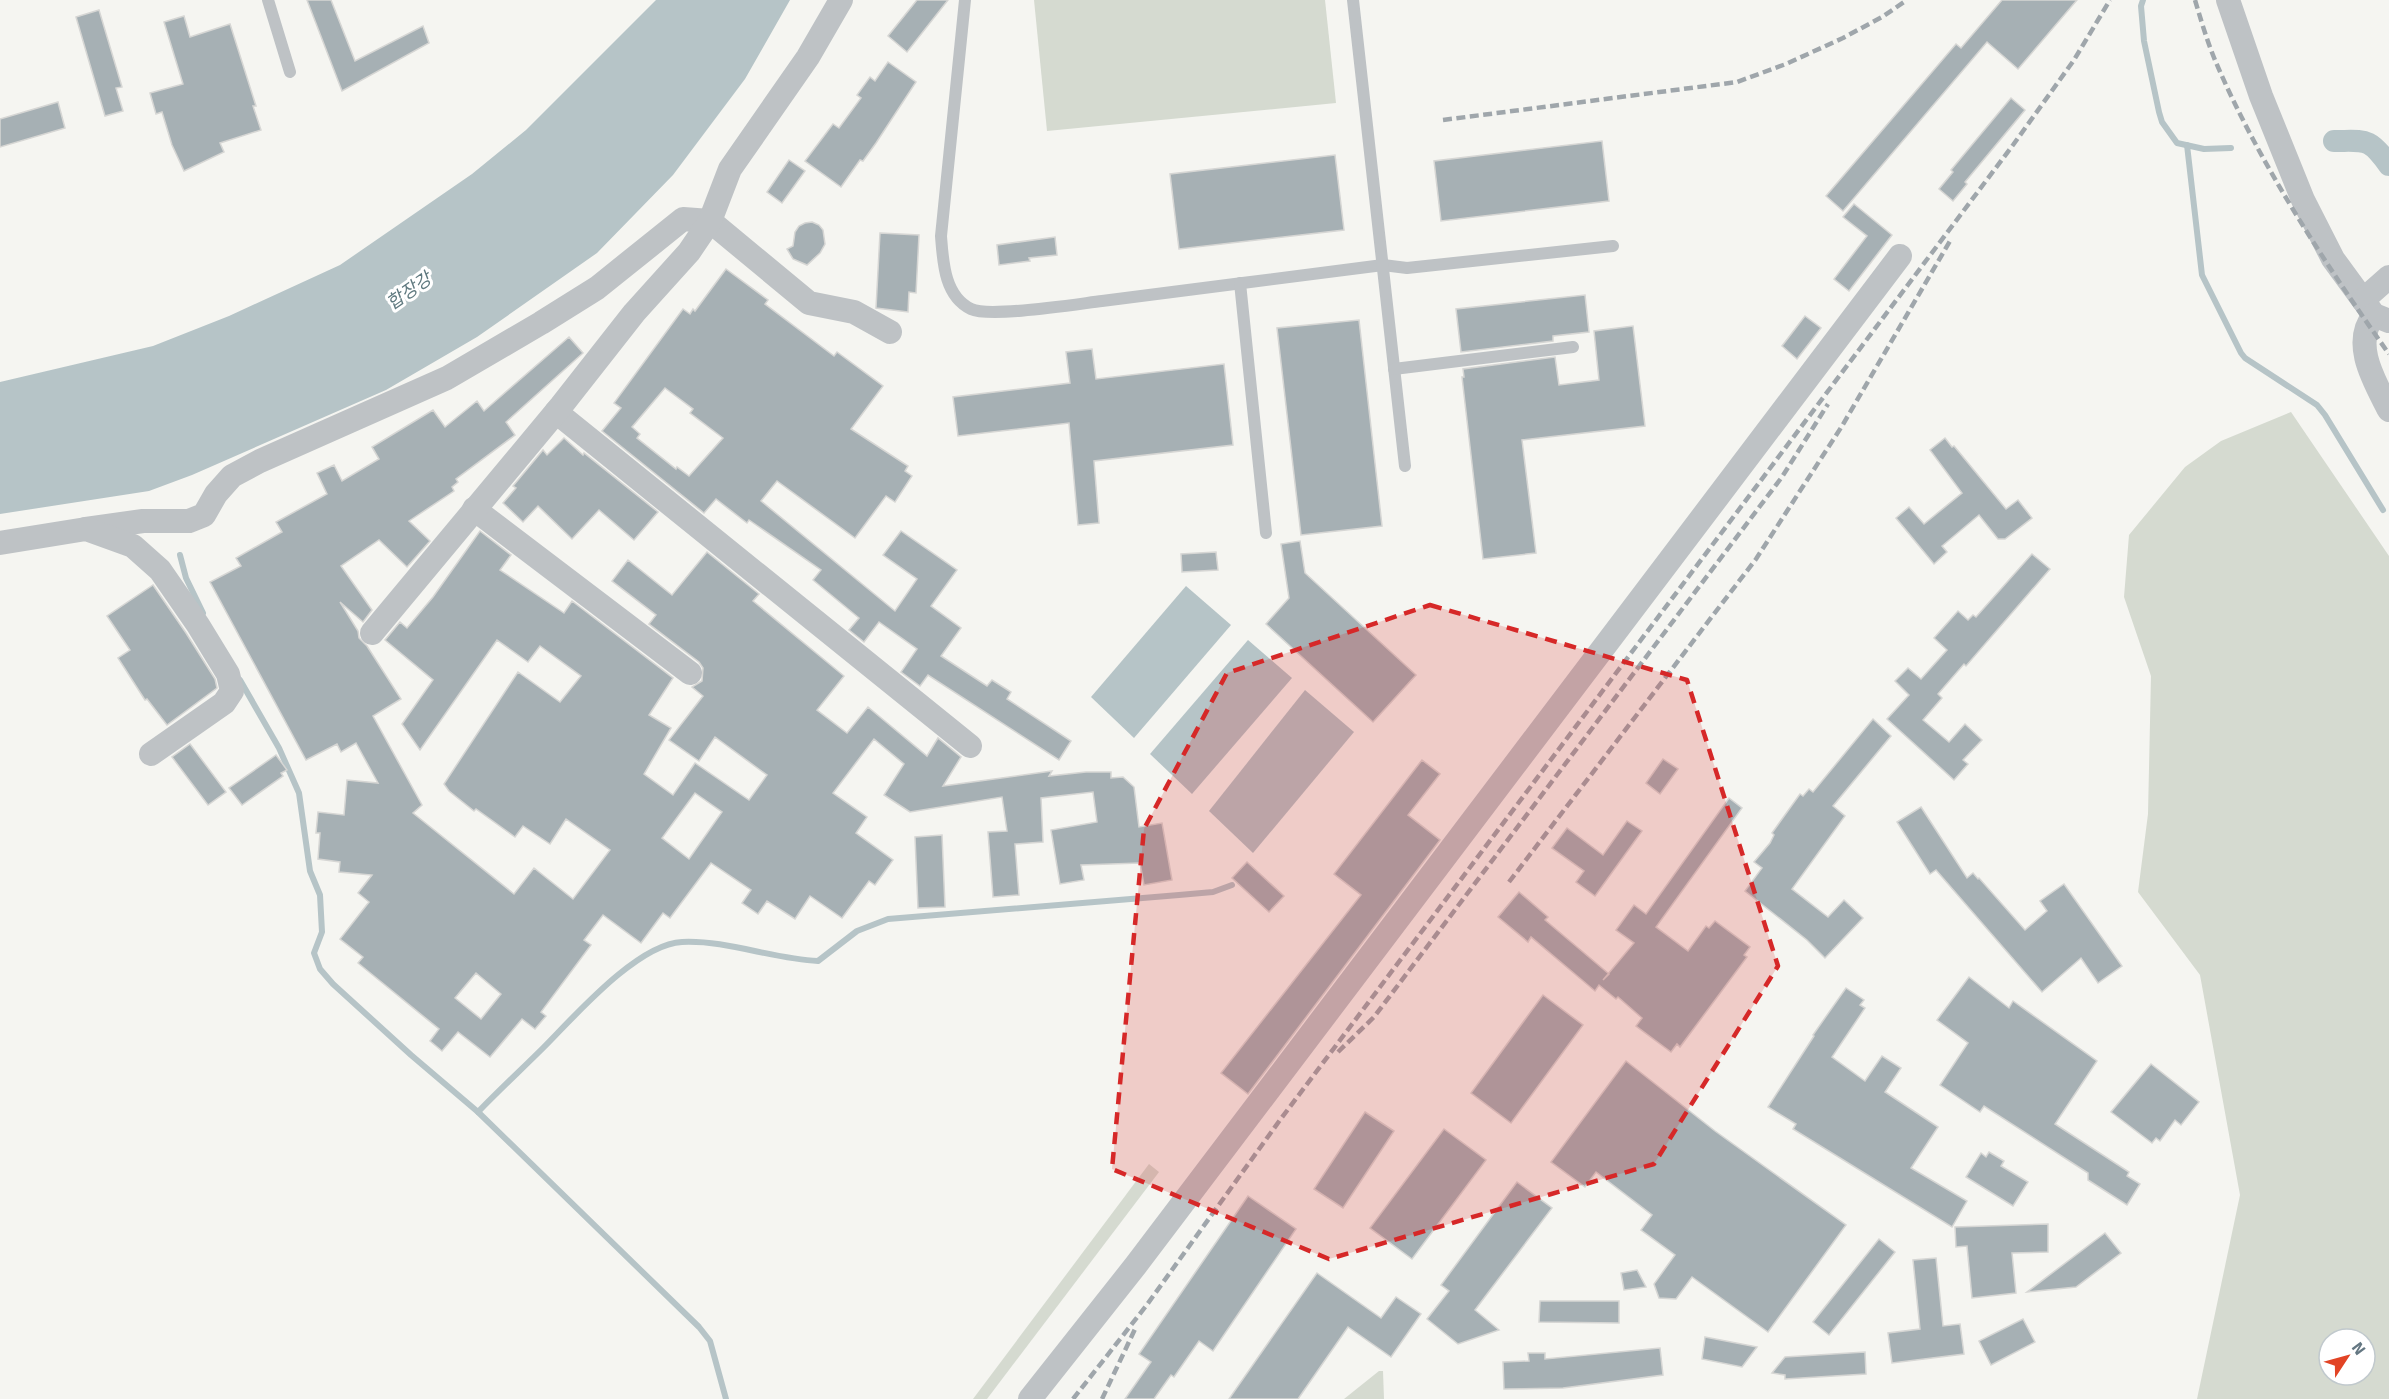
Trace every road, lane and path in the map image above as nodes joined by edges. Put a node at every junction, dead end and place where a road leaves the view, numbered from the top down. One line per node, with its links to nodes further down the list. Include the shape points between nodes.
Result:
1 (268, 0): 6 (lane)
2 (841, 0): 7 (street, via 808,57 730,169)
3 (965, 0): 12 (lane, via 941,236 943,263 957,298 971,309 987,312)
4 (1353, 0): 10 (lane)
5 (2229, 0): 13 (street, via 2261,96 2303,200 2333,259)
6 (290, 72)
7 (710, 221): 14 (street, via 809,303 854,312); 18 (street, via 689,252 634,313); 21 (street, via 683,219 597,288 447,378 232,476 204,515 189,521 143,521)
8 (1613, 246): 10 (lane, via 1407,268)
9 (1900, 255): 28 (street, via 1136,1265)
10 (1383, 265): 12 (lane); 16 (lane)
11 (2389, 277): 13 (street)
12 (1239, 283): 22 (lane)
13 (2376, 312): 17 (street, via 2367,324 2364,350)
14 (890, 332)
15 (1573, 347): 16 (lane)
16 (1394, 369): 19 (lane)
17 (2389, 410)
18 (556, 412): 20 (street); 26 (street)
19 (1405, 466)
20 (474, 509): 24 (street); 25 (street)
21 (86, 529): 23 (street); 27 (street, via 133,546 160,570 228,674 232,691 224,704)
22 (1266, 533)
23 (0, 543)
24 (372, 633)
25 (690, 673)
26 (970, 746)
27 (151, 754)
28 (1030, 1399)

